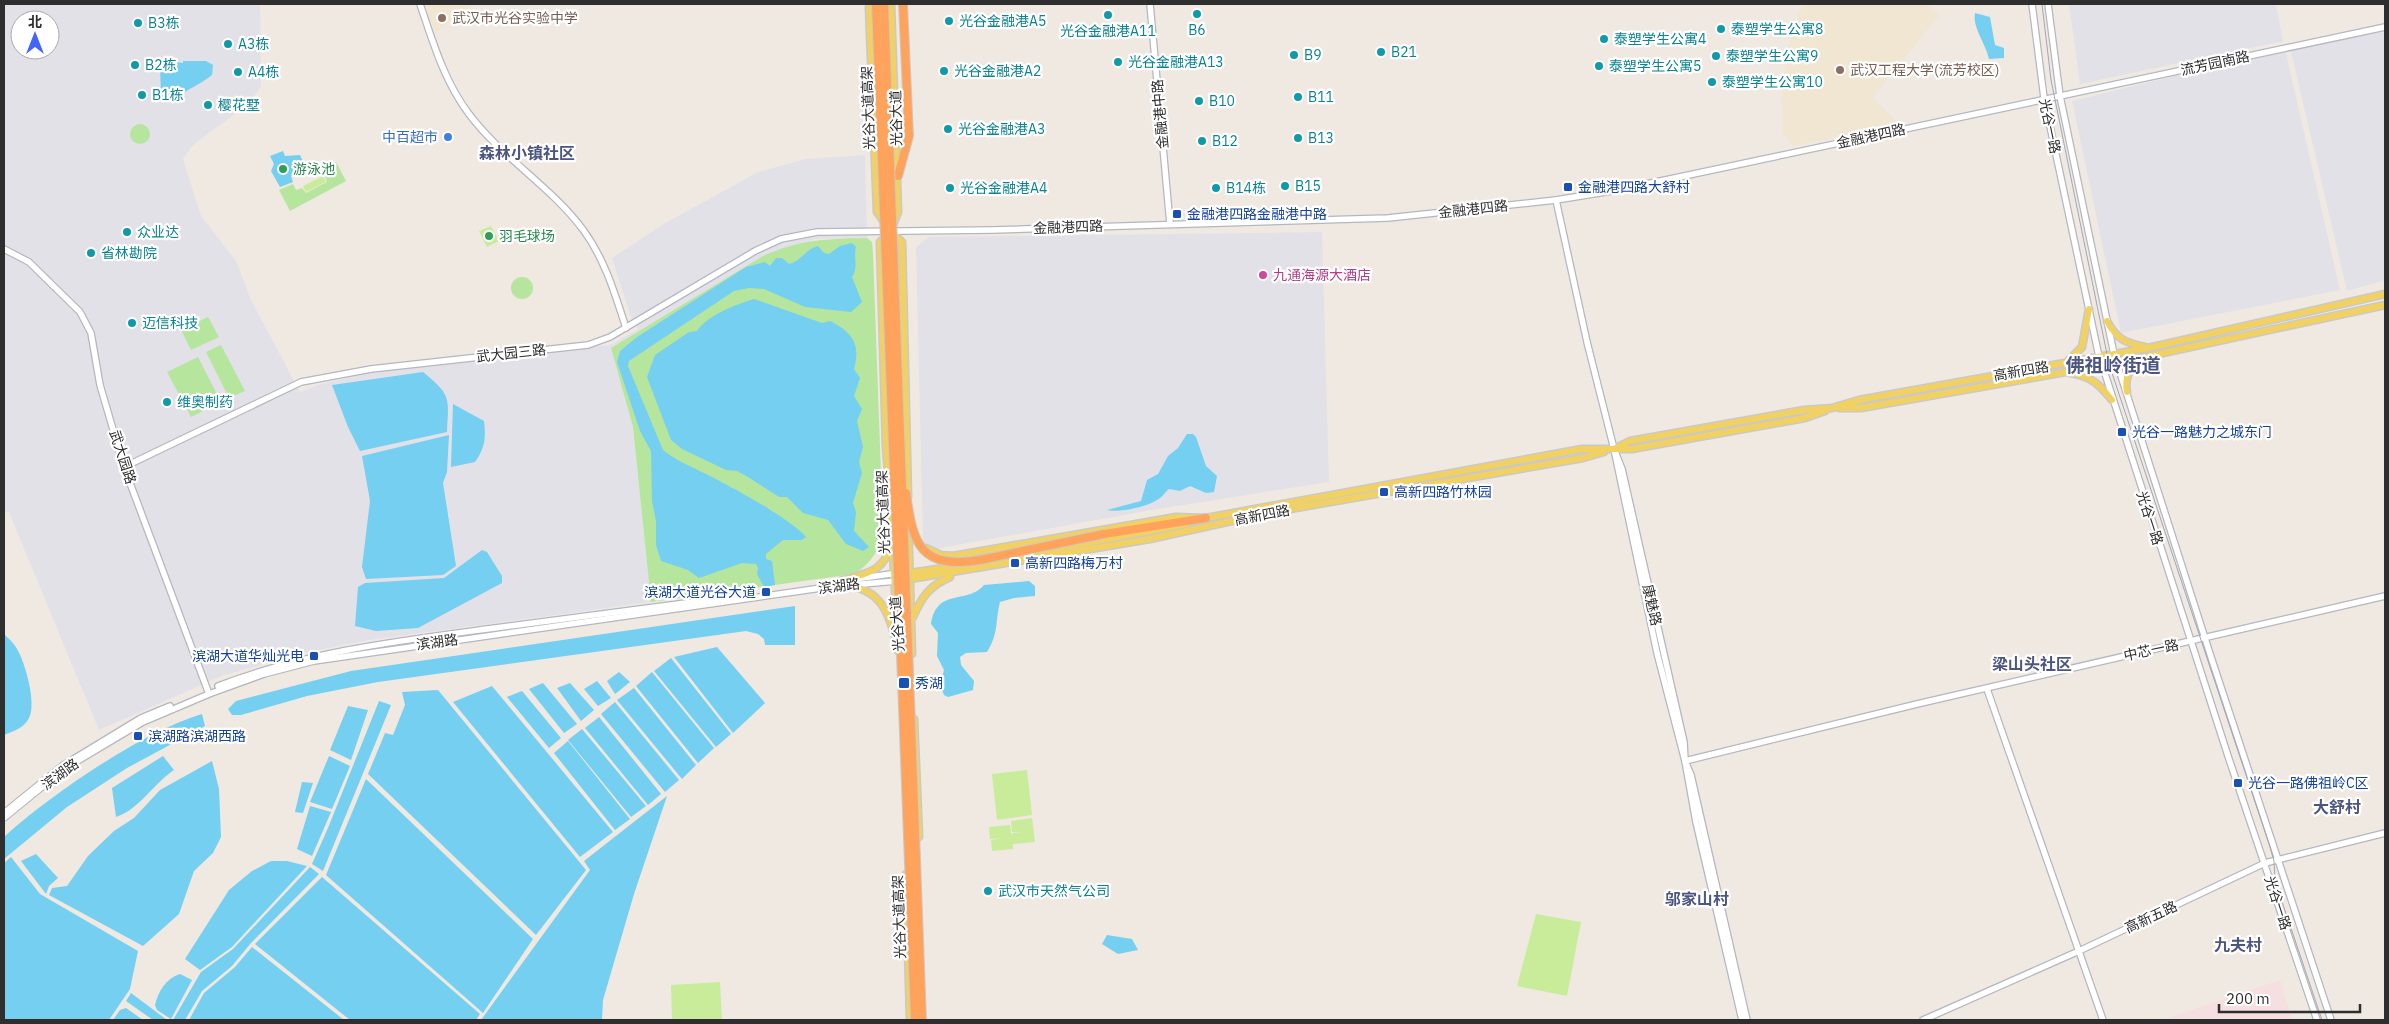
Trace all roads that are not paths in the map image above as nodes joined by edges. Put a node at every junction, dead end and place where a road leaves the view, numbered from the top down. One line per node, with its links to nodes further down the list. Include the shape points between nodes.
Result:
1 (420, 4): 22 (main road, via 442,67 455,93 485,133 582,230 607,271)
2 (872, 4): 16 (main road, 光谷大道, via 869,7 877,212)
3 (876, 4): 60 (highway, 光谷大道高架, bridge)
4 (884, 4): 34 (highway, 光谷大道高架, bridge)
5 (892, 4): 13 (main road, 光谷大道)
6 (903, 4): 13 (highway, via 909,136)
7 (1150, 4): 15 (main road, 金融港中路)
8 (2032, 4): 12 (main road, 光谷一路)
9 (2048, 4): 11 (main road, 光谷一路)
10 (2385, 28): 11 (main road, 流芳园南路)
11 (2060, 96): 12 (main road, 流芳园南路); 21 (main road, 光谷一路)
12 (2044, 98): 14 (main road, 金融港四路, via 1618,190); 20 (main road, 光谷一路)
13 (898, 176): 16 (main road, 光谷大道, via 898,212)
14 (1556, 200): 15 (main road, 金融港四路, via 1388,218); 35 (main road, 康魅路)
15 (1170, 224): 16 (main road, 金融港四路)
16 (891, 232): 22 (main road, 武大园三路, via 817,232 781,240 755,251); 37 (main road, 光谷大道, via 902,242); 39 (main road, 光谷大道, via 880,242 886,446)
17 (4, 249): 36 (main road, 武大园路, via 29,262 80,312 91,333 100,385)
18 (2385, 294): 23 (main road, 高新四路)
19 (2385, 306): 25 (main road, 高新四路)
20 (2089, 309): 26 (main road, 光谷一路); 27 (main road, via 2082,347)
21 (2107, 321): 23 (main road, via 2113,333 2124,342); 24 (main road, 光谷一路)
22 (626, 328): 36 (main road, 武大园三路, via 588,346 371,369 301,382)
23 (2148, 348): 24 (main road, 高新四路)
24 (2114, 354): 26 (main road, 高新四路); 28 (main road, 光谷一路)
25 (2152, 355): 28 (main road, 高新四路); 31 (main road, via 2132,367 2125,384)
26 (2099, 356): 27 (main road, 高新四路); 29 (main road, 光谷一路)
27 (2064, 363): 33 (main road, 高新四路, via 1859,400)
28 (2117, 363): 29 (main road, 高新四路); 31 (main road, 光谷一路)
29 (2102, 366): 30 (main road, 高新四路); 32 (main road, 光谷一路)
30 (2057, 374): 32 (main road, via 2087,377 2099,384); 33 (main road, 高新四路, via 1861,408)
31 (2127, 392): 47 (main road, 光谷一路)
32 (2112, 400): 48 (main road, 光谷一路)
33 (1832, 408): 35 (main road, 高新四路, via 1804,410 1630,441)
34 (900, 448): 38 (highway, bridge, via 906,497 916,538 930,556 940,561 980,560 1104,534); 61 (highway, 光谷大道高架, bridge)
35 (1614, 449): 38 (main road, 高新四路, via 1582,449); 40 (main road, 高新四路, via 1583,458 1273,512); 52 (main road, 康魅路, via 1622,469 1684,742)
36 (124, 467): 51 (main road, 武大园路)
37 (908, 506): 38 (main road, 高新四路, via 915,535 930,551 953,556 1176,517); 42 (main road, 光谷大道)
38 (1206, 518): 42 (main road, 高新四路, via 1157,531)
39 (893, 540): 41 (main road, 光谷大道); 44 (main road, via 883,564 871,573)
40 (960, 572): 42 (main road, 高新四路); 46 (main road, via 931,587 922,596 912,619)
41 (893, 573): 42 (main road, 滨湖路); 43 (main road, 光谷大道); 44 (main road, 滨湖路)
42 (910, 576): 43 (main road, 滨湖路); 46 (main road, 光谷大道)
43 (894, 582): 44 (main road, 滨湖路); 49 (main road, 光谷大道)
44 (840, 583): 49 (main road, via 862,589 884,606); 51 (main road, 滨湖路, via 314,661)
45 (2385, 596): 47 (main road, 中芯一路)
46 (912, 636): 61 (main road, 光谷大道)
47 (2204, 638): 48 (main road, 中芯一路); 56 (main road, 光谷一路)
48 (2191, 642): 50 (main road, 中芯一路); 57 (main road, 光谷一路)
49 (899, 653): 59 (main road, 光谷大道)
50 (1986, 689): 52 (main road, 中芯一路); 58 (main road)
51 (209, 692): 53 (main road, 滨湖路, via 141,718 70,761); 54 (main road, 滨湖路, via 143,722 64,769)
52 (1685, 761): 62 (main road, 康魅路); 63 (main road, 康魅路, via 1692,775)
53 (4, 813)
54 (4, 818)
55 (2385, 833): 56 (main road, 高新五路)
56 (2278, 860): 57 (main road, 高新五路); 67 (main road, 光谷一路)
57 (2265, 863): 58 (main road, 高新五路); 66 (main road, 光谷一路)
58 (2077, 952): 64 (main road, 高新五路); 65 (main road)
59 (910, 1020)
60 (915, 1020)
61 (924, 1020)
62 (1742, 1020)
63 (1747, 1020)
64 (1923, 1020)
65 (2101, 1020)
66 (2317, 1020)
67 (2331, 1020)

